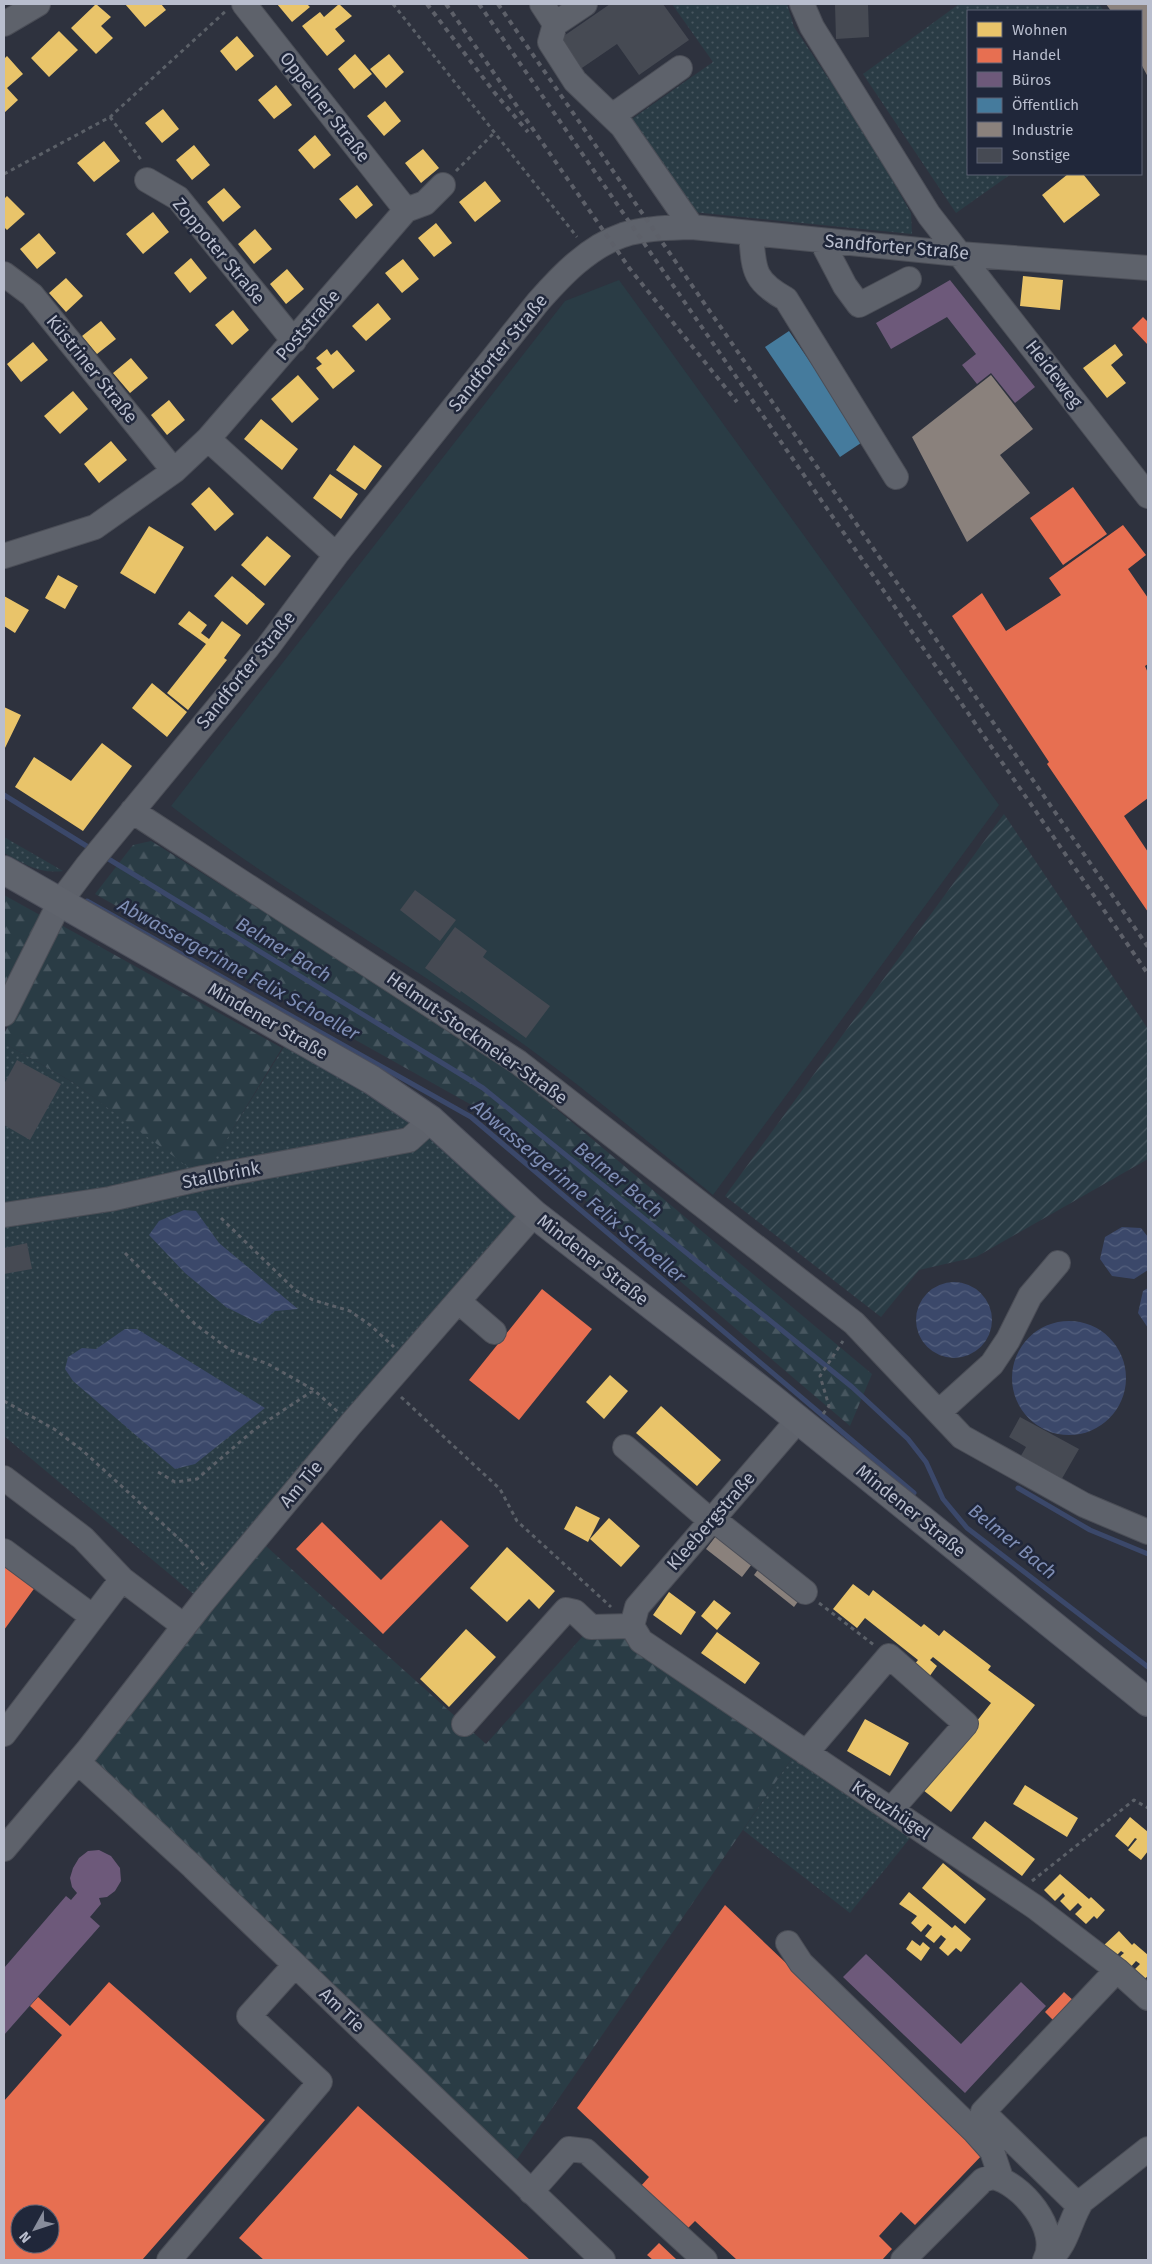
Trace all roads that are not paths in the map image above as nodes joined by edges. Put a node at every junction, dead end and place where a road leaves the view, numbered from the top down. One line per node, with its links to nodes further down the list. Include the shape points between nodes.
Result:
1 (38, 4): 6 (street)
2 (244, 4): 12 (street, Oppelner Straße)
3 (542, 4): 7 (street)
4 (585, 4): 7 (street)
5 (802, 4): 16 (street, Heideweg, via 812,27 929,215)
6 (4, 24)
7 (555, 24): 9 (street, via 550,42 576,81)
8 (680, 68): 9 (street)
9 (612, 116): 13 (street)
10 (147, 180): 20 (street, Zoppoter Straße, via 178,198)
11 (443, 184): 12 (street, via 425,203)
12 (406, 210): 20 (street, Poststraße)
13 (692, 227): 14 (street, Sandforter Straße); 25 (street, Sandforter Straße, via 623,235 590,253 562,275)
14 (751, 233): 15 (street, Sandforter Straße); 23 (street, via 754,272 770,291 786,299)
15 (822, 240): 16 (street, Sandforter Straße); 19 (street, via 859,306)
16 (959, 254): 17 (street, Sandforter Straße); 24 (street, Heideweg)
17 (1148, 268)
18 (4, 274): 22 (street, Küstriner Straße, via 32,295)
19 (909, 279)
20 (294, 341): 21 (street, Poststraße)
21 (208, 439): 22 (street, Poststraße); 25 (street)
22 (174, 471): 26 (street, Poststraße, via 95,527)
23 (896, 477)
24 (1148, 496)
25 (336, 555): 27 (street, Sandforter Straße, via 267,648)
26 (4, 556)
27 (132, 811): 29 (street, Sandforter Straße); 37 (street, Helmut-Stockmeier-Straße, via 518,1062 854,1323)
28 (4, 870): 29 (main road, Mindener Straße)
29 (60, 902): 30 (street, Sandforter Straße); 31 (main road, Mindener Straße, via 372,1080)
30 (4, 1014)
31 (432, 1120): 32 (main road, Mindener Straße); 33 (street, Stallbrink, via 409,1140 203,1178 110,1199)
32 (534, 1214): 35 (street, Am Tie); 38 (main road, Mindener Straße)
33 (4, 1215)
34 (1058, 1263): 37 (street, via 1030,1296 992,1364)
35 (458, 1302): 36 (street); 47 (street, Am Tie, via 351,1424)
36 (494, 1332)
37 (939, 1412): 42 (street, Helmut-Stockmeier-Straße, via 962,1436 1084,1505)
38 (798, 1420): 41 (street, Kleebergstraße); 49 (main road, Mindener Straße)
39 (625, 1447): 41 (street)
40 (4, 1478): 44 (street, via 83,1538)
41 (712, 1520): 45 (street); 48 (street, Kleebergstraße, via 637,1608)
42 (1148, 1532)
43 (4, 1550): 46 (street)
44 (122, 1579): 46 (street); 47 (street)
45 (805, 1592)
46 (93, 1617): 51 (street)
47 (184, 1626): 53 (street, Am Tie)
48 (632, 1626): 50 (street, via 592,1627 575,1612 566,1610); 52 (street, Kreuzhügel, via 641,1641)
49 (1148, 1702)
50 (464, 1724)
51 (4, 1734)
52 (806, 1753): 54 (street, Kreuzhügel); 54 (street, via 889,1656 966,1724)
53 (78, 1762): 55 (street, Am Tie); 57 (street, Am Tie)
54 (891, 1810): 58 (street, Kreuzhügel, via 1016,1894)
55 (4, 1849)
56 (788, 1943): 61 (street, via 801,1963 975,2132 992,2151)
57 (295, 1965): 62 (street, Am Tie); 64 (street, via 250,2016 320,2082)
58 (1117, 1970): 59 (street, Kreuzhügel); 63 (street, via 983,2112)
59 (1148, 1998)
60 (1148, 2149): 63 (street, via 1092,2192)
61 (1000, 2178): 67 (street, via 983,2180); 68 (street, via 1034,2206 1041,2218 1048,2233)
62 (531, 2192): 65 (street, Am Tie); 66 (street, via 569,2149 586,2151)
63 (1079, 2206): 68 (street, via 1062,2248)
64 (168, 2260)
65 (603, 2260)
66 (705, 2260)
67 (903, 2260)
68 (1047, 2260)

